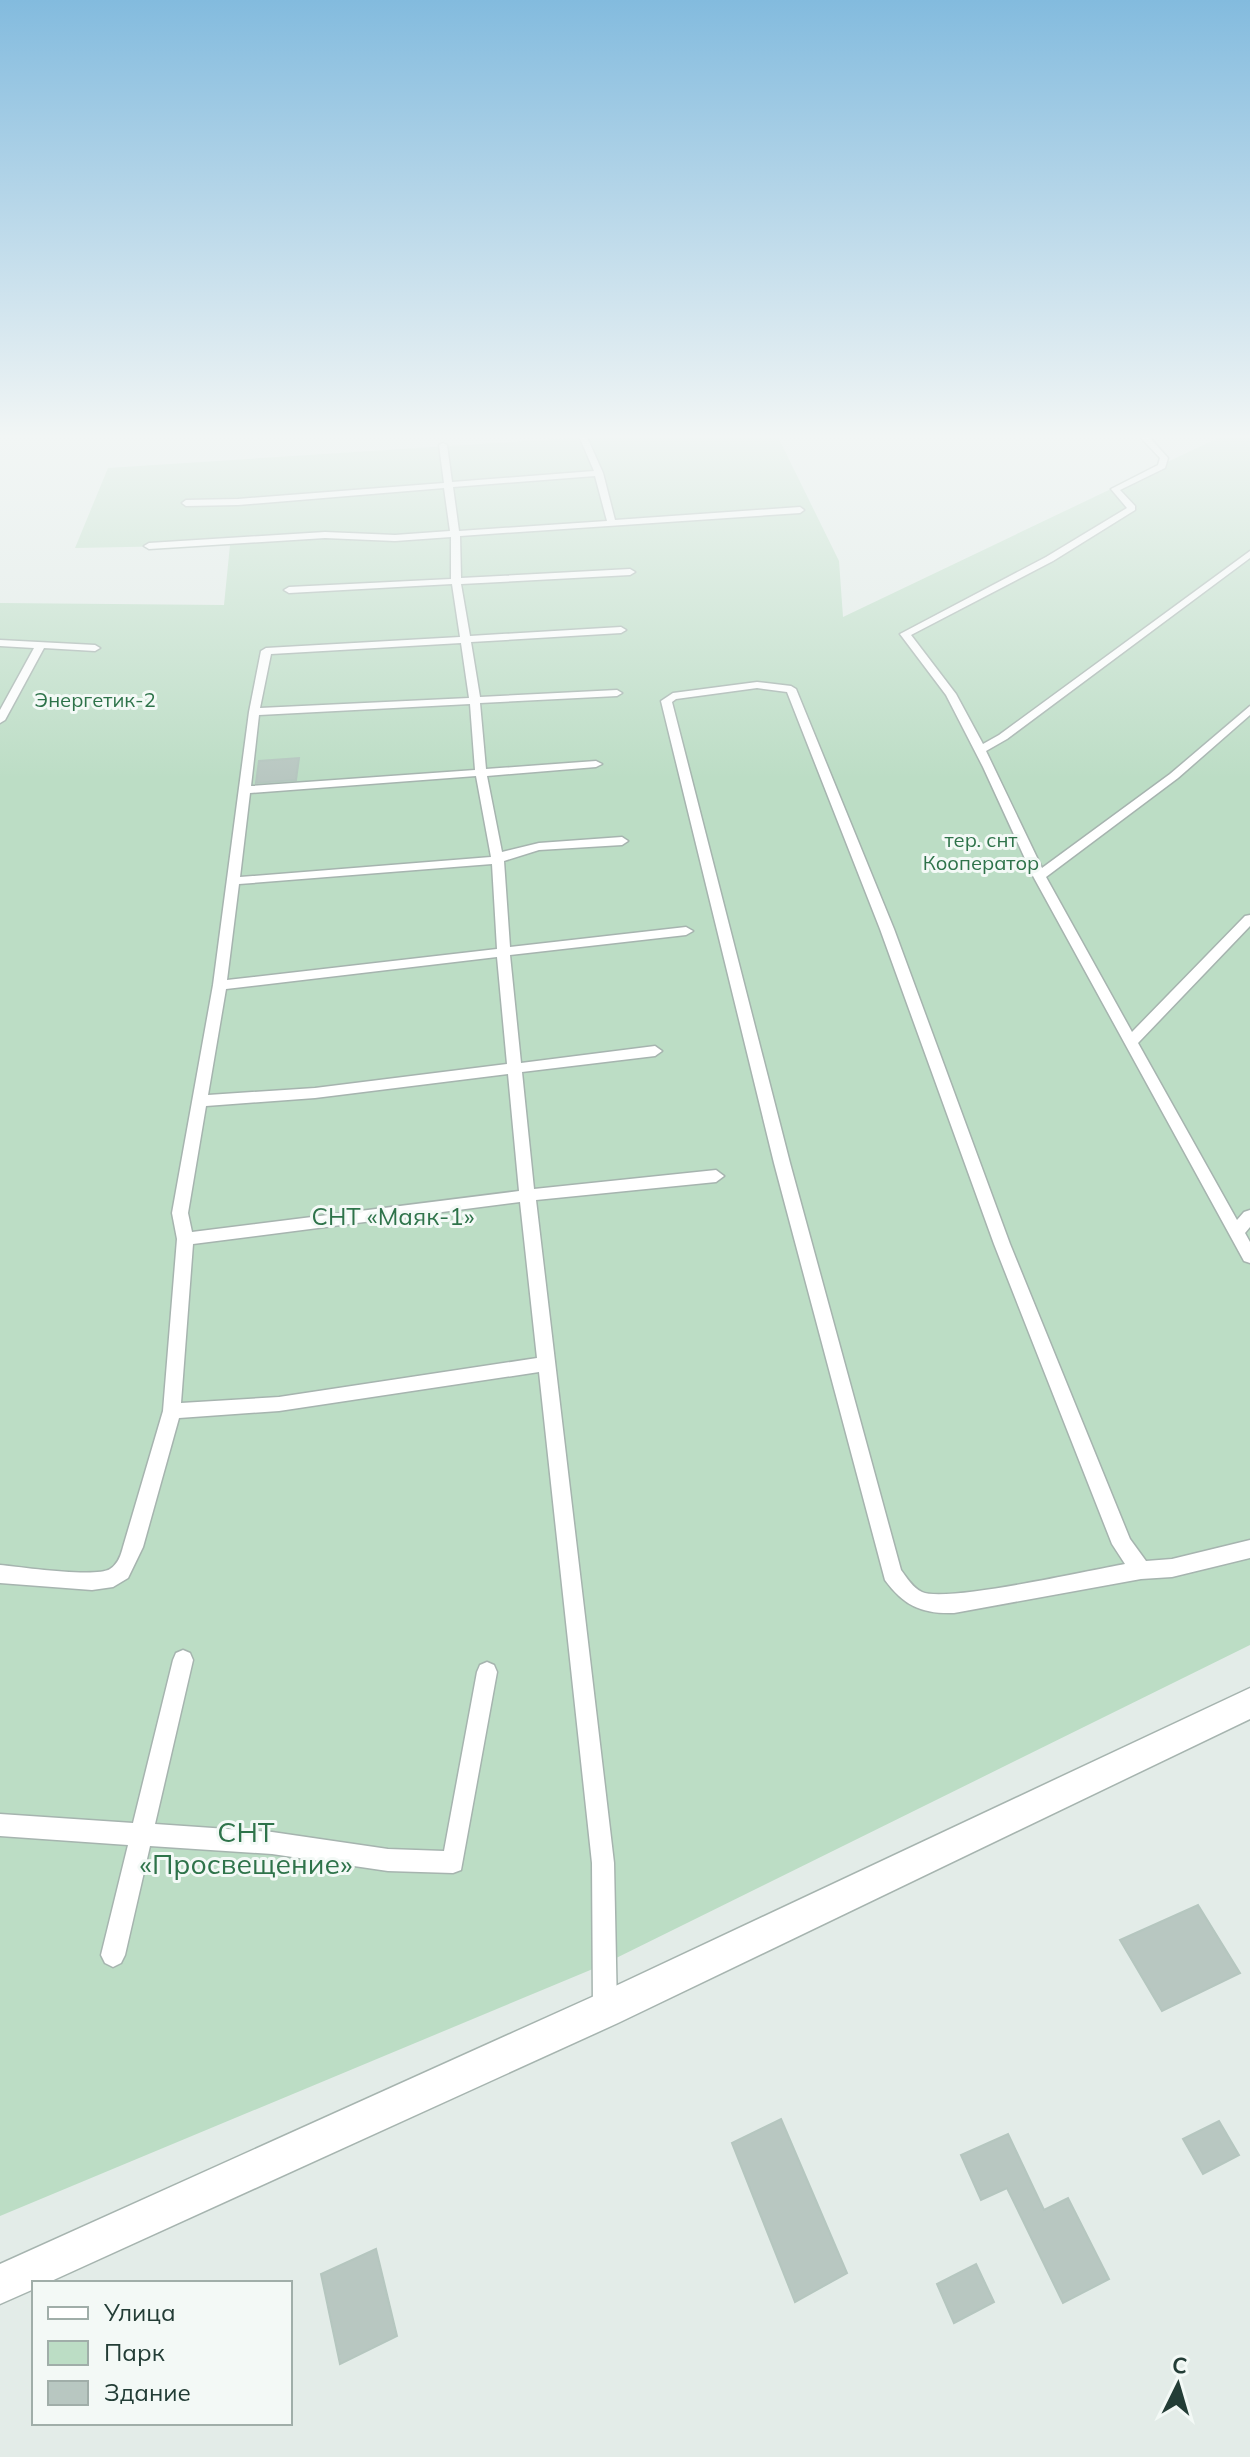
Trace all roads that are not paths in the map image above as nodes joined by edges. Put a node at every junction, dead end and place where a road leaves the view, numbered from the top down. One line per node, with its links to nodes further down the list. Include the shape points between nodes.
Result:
1 (455, 550): 5 (lane)
2 (1064, 550): 17 (lane, via 905,634 951,694)
3 (1250, 554): 17 (lane)
4 (630, 572): 5 (lane)
5 (456, 582): 6 (lane); 8 (lane)
6 (289, 590)
7 (621, 630): 8 (lane)
8 (464, 640): 13 (lane); 15 (lane, via 266,651)
9 (0, 643): 10 (lane)
10 (40, 647): 11 (lane); 16 (lane)
11 (95, 648)
12 (617, 693): 13 (lane)
13 (475, 702): 15 (lane); 19 (lane)
14 (1250, 709): 23 (lane, via 1174,776)
15 (254, 712): 20 (lane)
16 (0, 720)
17 (980, 750): 23 (lane)
18 (596, 764): 19 (lane)
19 (481, 774): 20 (lane); 22 (lane)
20 (246, 790): 24 (lane)
21 (622, 841): 22 (lane, via 533,849)
22 (497, 860): 24 (lane); 27 (lane)
23 (1039, 876): 29 (lane)
24 (231, 881): 28 (lane)
25 (1250, 919): 29 (lane)
26 (686, 931): 27 (lane)
27 (504, 953): 28 (lane); 31 (lane)
28 (220, 985): 32 (lane)
29 (1131, 1042): 36 (lane)
30 (655, 1051): 31 (lane)
31 (516, 1068): 32 (lane); 34 (lane)
32 (201, 1101): 37 (lane, via 180,1213)
33 (716, 1176): 34 (lane)
34 (527, 1197): 37 (lane); 39 (lane)
35 (1250, 1216): 36 (lane)
36 (1236, 1232): 38 (lane)
37 (185, 1239): 40 (lane)
38 (1250, 1257)
39 (547, 1364): 40 (lane, via 279,1404); 50 (lane, via 603,1863)
40 (172, 1411): 43 (lane, via 127,1566 112,1579)
41 (1250, 1549): 42 (lane)
42 (1141, 1570): 42 (lane, via 1122,1544 1002,1244 887,929 791,689 757,685 673,696 666,701 892,1574 905,1593 923,1605)
43 (0, 1574)
44 (183, 1660): 48 (lane)
45 (487, 1672): 48 (lane, via 453,1862)
46 (1250, 1703): 50 (street)
47 (0, 1825): 48 (lane)
48 (142, 1834): 49 (lane)
49 (113, 1955)
50 (605, 2010): 51 (street)
51 (0, 2284)

